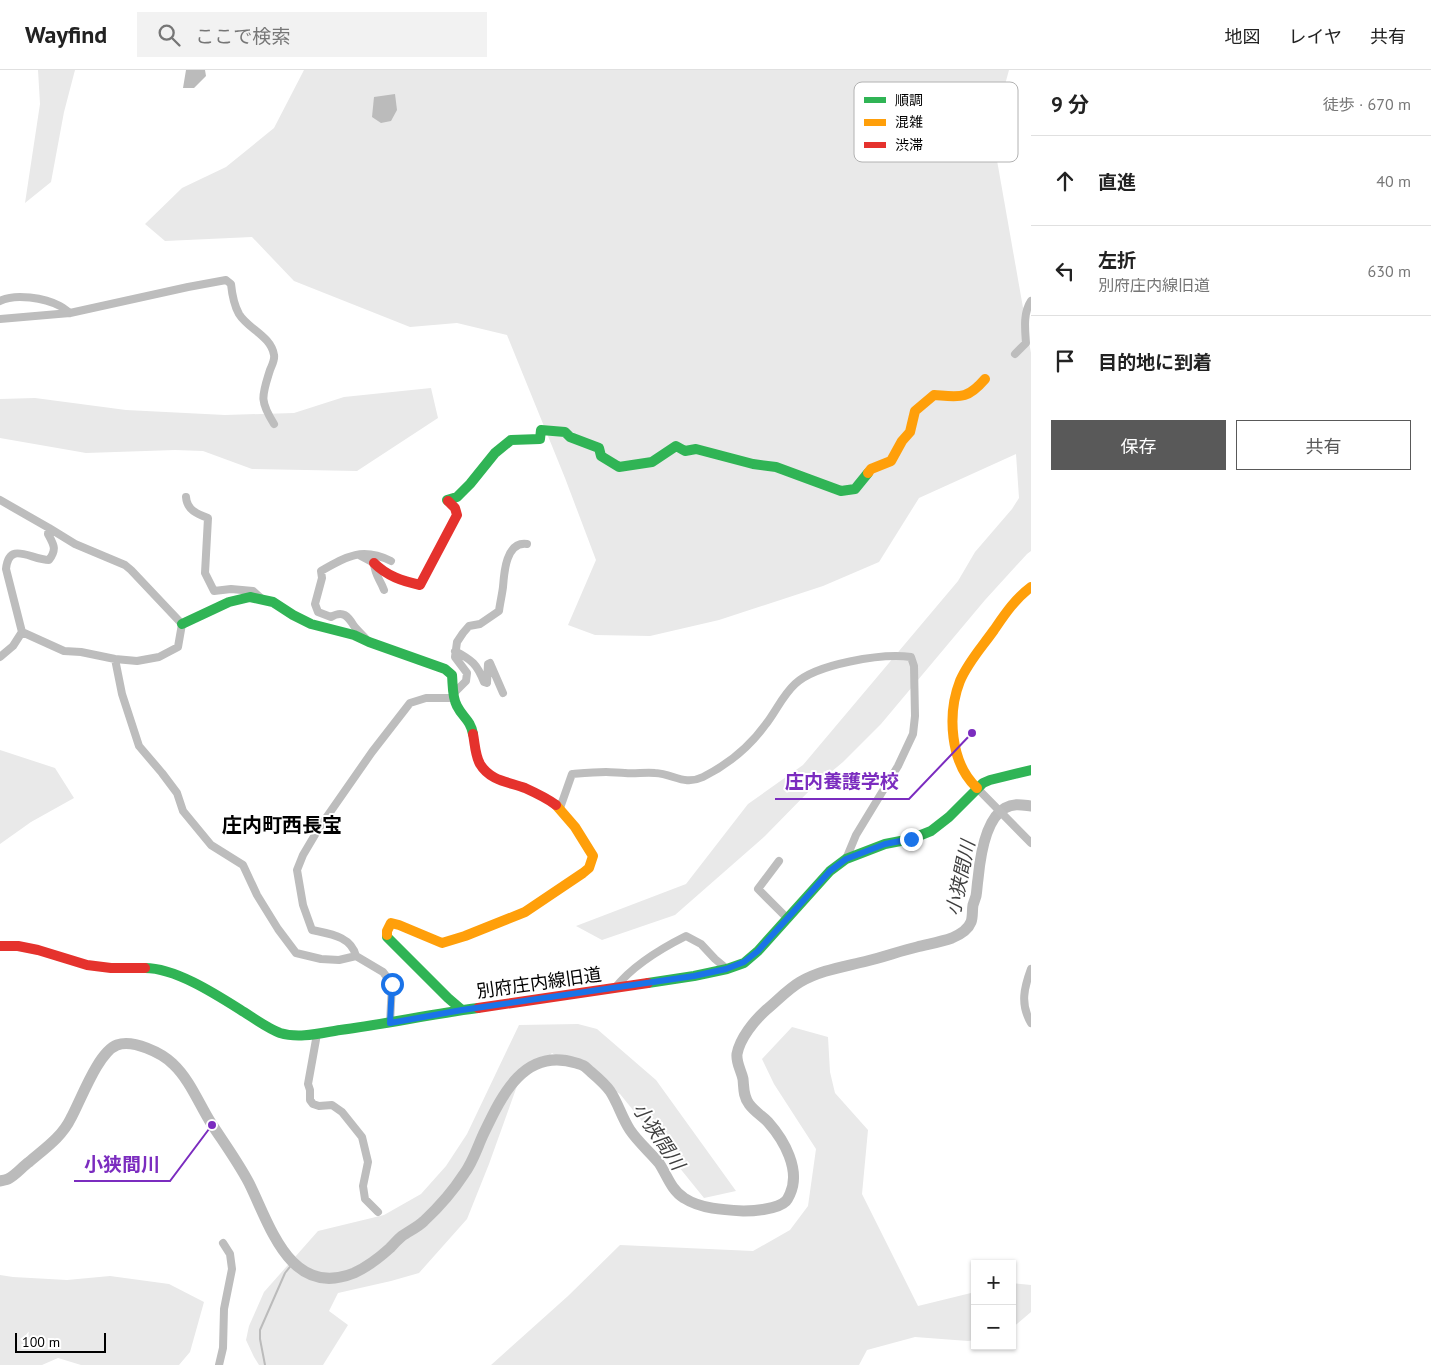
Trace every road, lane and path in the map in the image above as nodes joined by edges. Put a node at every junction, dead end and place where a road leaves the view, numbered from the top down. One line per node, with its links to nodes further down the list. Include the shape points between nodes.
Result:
1 (0, 301): 3 (street, via 19,296 48,301)
2 (1031, 301): 5 (street, via 1026,308 1026,343)
3 (70, 314): 4 (street); 7 (street, via 226,280 231,284 239,314 272,348 274,357 262,393 263,405)
4 (0, 319)
5 (1014, 354)
6 (984, 379): 14 (street, via 965,397 934,395 915,411 910,432 890,461 871,470 855,489 841,491 776,467 696,450 685,451 676,446 652,462 619,466 601,456 598,448 565,432 541,430 540,439 511,440 495,452 457,497 447,500 457,515 420,585 382,572)
7 (274, 424)
8 (186, 497): 17 (street, via 186,504 196,514 208,518 205,573 214,591 253,591)
9 (0, 500): 10 (street)
10 (49, 528): 18 (street, via 75,544 125,565); 19 (street, via 48,534 54,544 54,553 49,560 16,553 6,561)
11 (527, 544): 21 (street, via 515,547 508,556 499,611 480,624 470,626 457,642)
12 (359, 555): 13 (street, via 370,553); 14 (street); 20 (street, via 352,555 321,572 315,604 318,612 325,616 344,614 349,617)
13 (391, 561)
14 (374, 563): 16 (street, via 374,573)
15 (1031, 587): 27 (street, via 1013,603 976,654 955,694 953,711 957,757)
16 (384, 590)
17 (264, 600): 18 (street, via 250,597 229,602); 20 (street, via 311,624 354,634)
18 (182, 624): 23 (street, via 178,647 166,654 137,661)
19 (22, 632): 22 (street); 23 (street, via 64,651)
20 (369, 642): 25 (street, via 445,669 452,674)
21 (455, 651): 24 (street, via 473,660 487,683 490,663); 25 (street, via 455,657 467,673 466,681)
22 (0, 657)
23 (115, 659): 34 (street, via 122,694 139,746 177,793 184,811 211,846 243,865 257,895 296,953 339,960)
24 (503, 693)
25 (454, 696): 28 (street, via 458,708 471,725 481,767 489,775 528,789); 34 (street, via 410,703 336,802 299,863 297,870 303,905 312,930 346,940 354,948)
26 (1031, 770): 27 (street, 別府庄内線旧道, via 990,780)
27 (976, 788): 29 (street); 30 (street, 別府庄内線旧道, via 931,831)
28 (560, 808): 30 (street, via 572,774 657,773 684,781 703,777 735,757 752,741 785,695 808,675 855,661 911,657 914,666 913,734 898,766 856,835); 38 (street, via 593,856 588,868 576,879 525,912 452,940 442,942 390,923 387,937)
29 (1031, 843)
30 (846, 859): 32 (street, 別府庄内線旧道, via 830,871)
31 (780, 861): 32 (street, via 758,889)
32 (787, 918): 35 (street, 別府庄内線旧道, via 758,951 744,962)
33 (0, 946): 41 (street, 別府庄内線旧道, via 38,950 87,965 154,968 171,972 280,1033 297,1036)
34 (356, 956): 39 (street, via 383,972 392,984)
35 (726, 969): 37 (street, 別府庄内線旧道); 37 (street, via 701,944 686,936 636,966)
36 (1031, 969): 40 (street, via 1023,995)
37 (615, 988): 38 (street, 別府庄内線旧道)
38 (462, 1010): 39 (street, 別府庄内線旧道)
39 (390, 1023): 41 (street, 別府庄内線旧道)
40 (1031, 1023)
41 (317, 1034): 42 (street, via 308,1084 310,1100 313,1104 332,1106 342,1112 362,1137 368,1162 363,1186 365,1199)
42 (378, 1212)
43 (223, 1244): 44 (street, via 230,1254 232,1269 224,1309)
44 (219, 1365)

